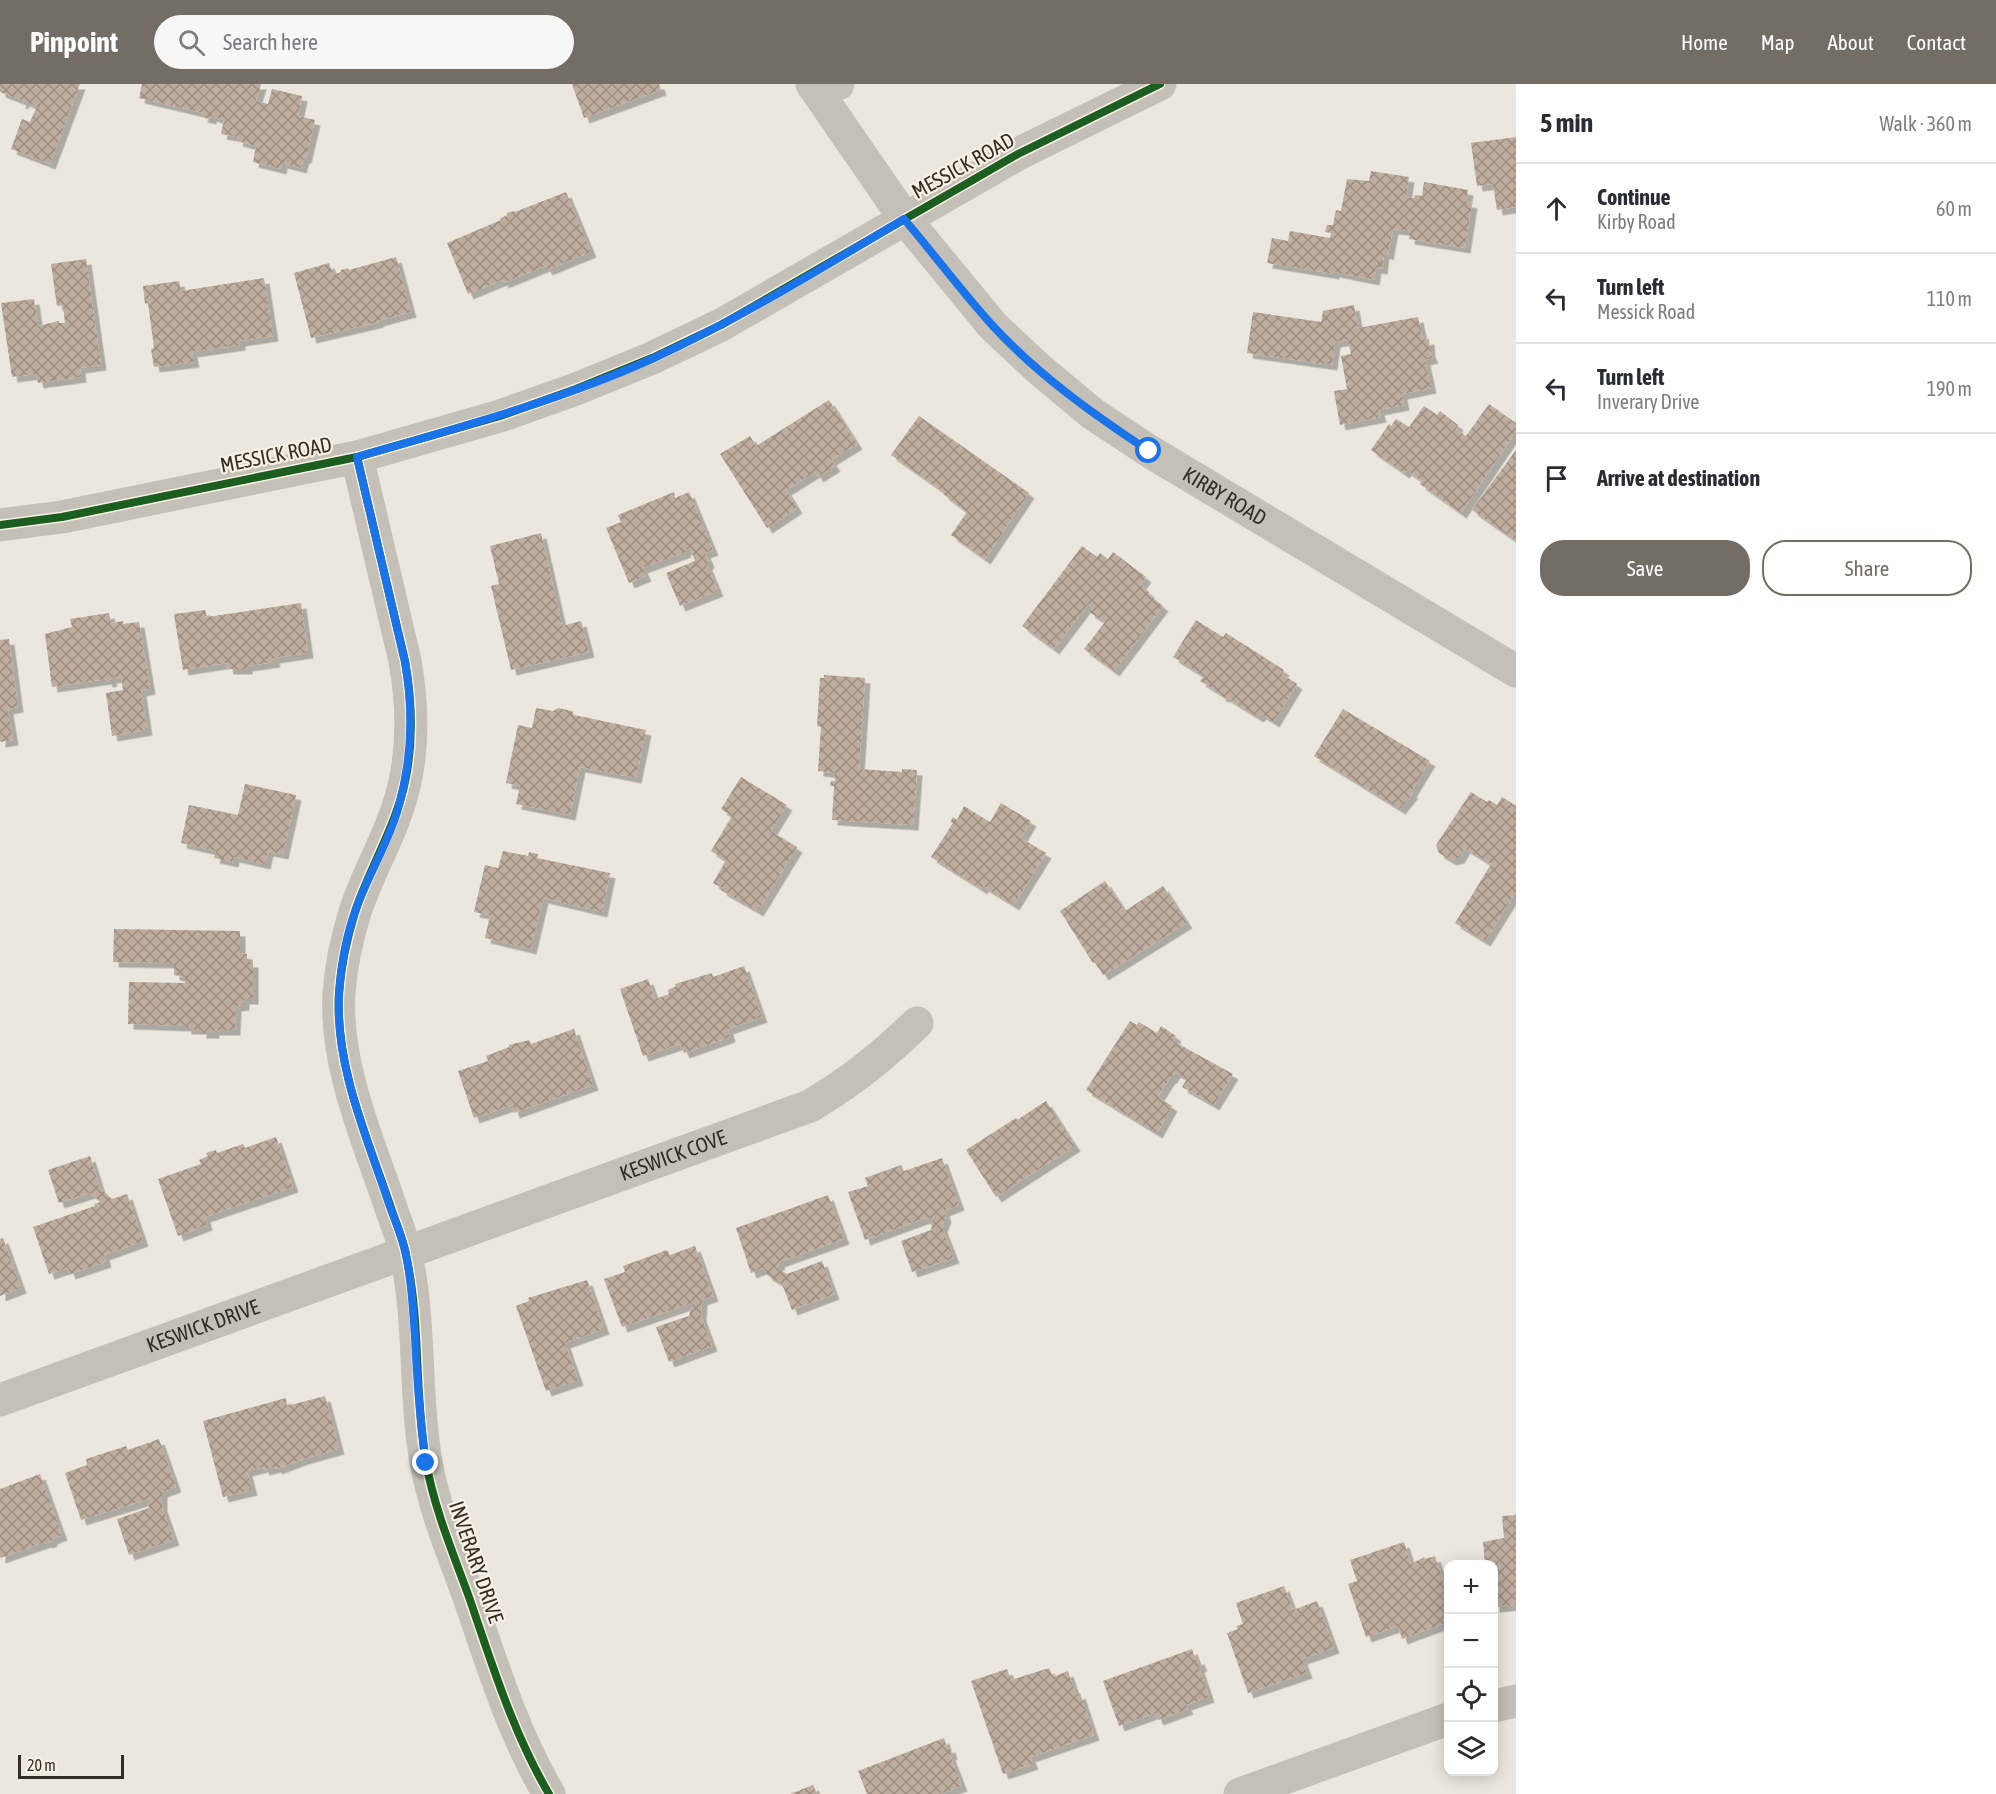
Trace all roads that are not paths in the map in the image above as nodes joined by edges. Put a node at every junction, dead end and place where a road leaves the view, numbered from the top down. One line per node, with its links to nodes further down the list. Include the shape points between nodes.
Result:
1 (1160, 84): 3 (street, MESSICK ROAD, via 1018,154)
2 (822, 85): 3 (street, KIRBY ROAD)
3 (904, 219): 4 (street, MESSICK ROAD, via 721,325 652,358 500,416); 6 (street, KIRBY ROAD, via 993,326 1093,414)
4 (357, 457): 5 (street, MESSICK ROAD, via 62,517); 8 (street, INVERARY DRIVE, via 405,662 412,722 408,768 397,811 356,909 344,954 340,1034 360,1120)
5 (0, 525)
6 (1516, 671)
7 (917, 1023): 8 (street, KESWICK COVE, via 882,1056 810,1106)
8 (406, 1254): 9 (street, KESWICK DRIVE); 13 (street, INVERARY DRIVE, via 421,1431 432,1492 503,1694)
9 (0, 1400)
10 (1516, 1701): 11 (street)
11 (1498, 1705)
12 (1444, 1721): 14 (street)
13 (549, 1794)
14 (1240, 1794)

